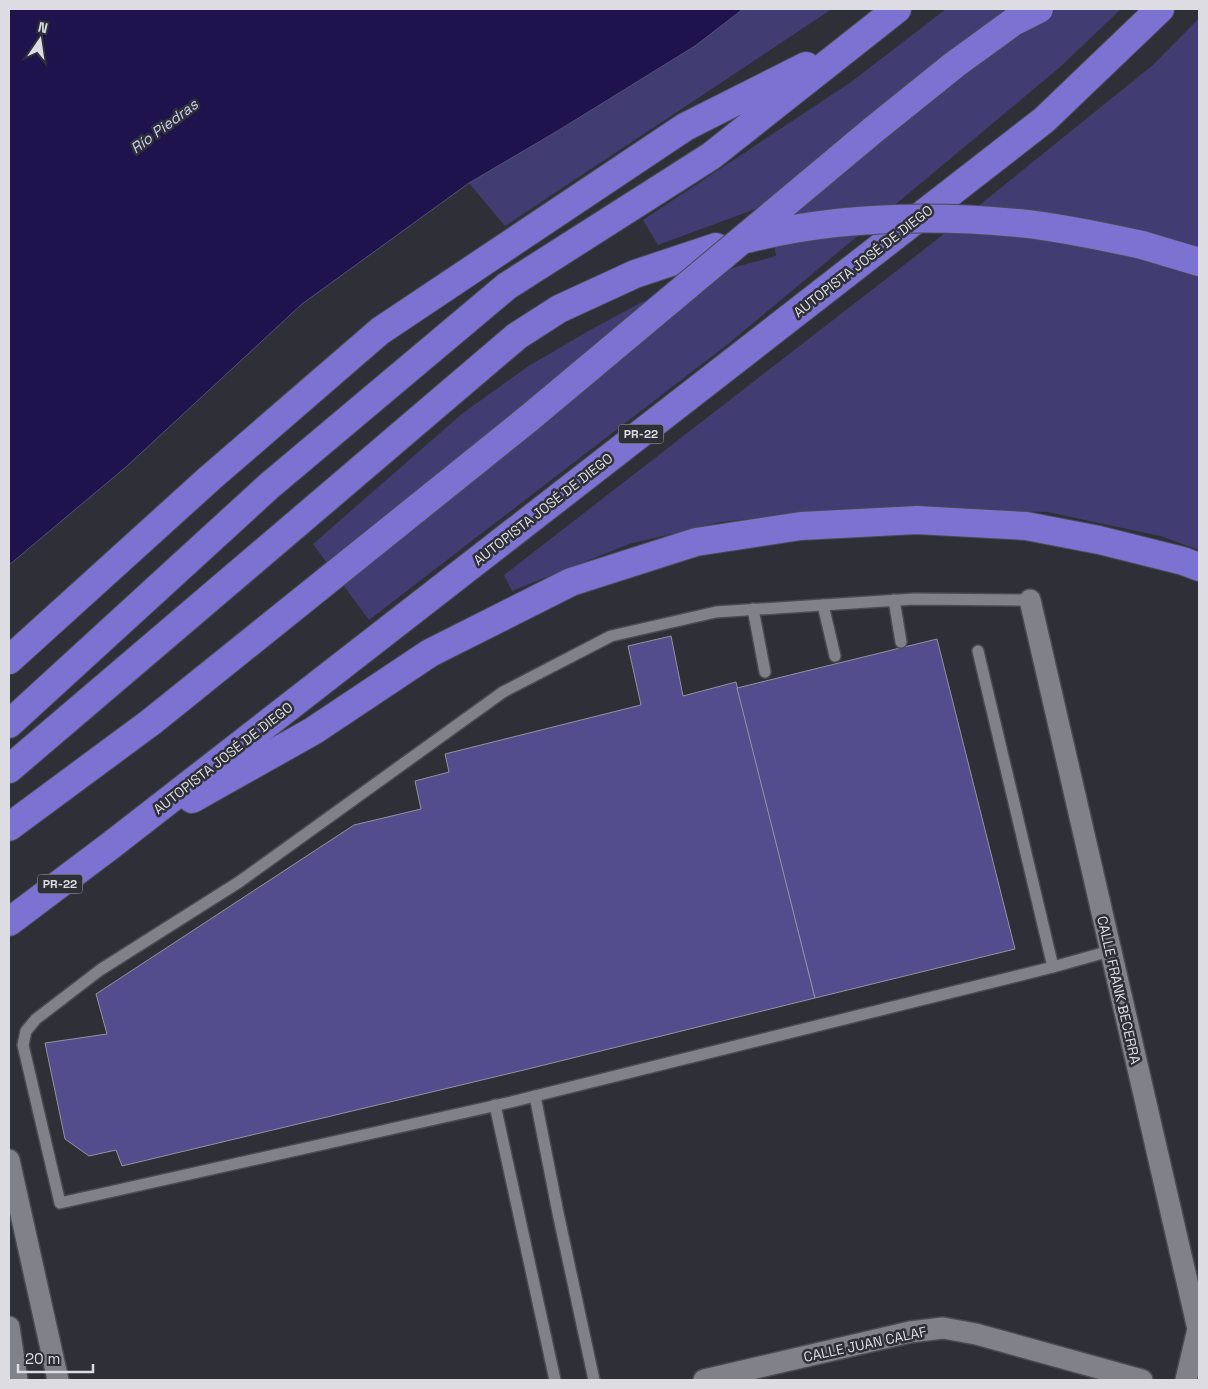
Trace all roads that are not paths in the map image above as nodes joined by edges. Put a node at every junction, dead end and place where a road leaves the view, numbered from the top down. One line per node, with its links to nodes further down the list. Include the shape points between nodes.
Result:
1 (897, 9): 4 (highway)
2 (1040, 9): 18 (highway, bridge, via 1013,22 946,71 528,419 151,722)
3 (1160, 9): 19 (highway, AUTOPISTA JOSÉ DE DIEGO / PR-22, via 1044,120)
4 (857, 41): 14 (highway, via 685,127 380,331 210,478); 16 (highway, via 712,156 507,286 269,486)
5 (1199, 262): 17 (highway, bridge, via 1094,235 1019,223 953,219 804,226 716,247 635,274 559,309 517,336)
6 (1199, 567): 19 (highway, via 1183,560 1099,540 1026,526 917,520 801,526 696,542 572,582 430,653 313,732)
7 (894, 600): 8 (lane); 9 (lane); 11 (lane)
8 (1030, 600): 21 (street, CALLE FRANK BECERRA)
9 (823, 605): 10 (lane); 13 (lane)
10 (753, 610): 15 (lane); 24 (lane, via 716,612 611,636 504,692 239,882 100,970 36,1019 26,1031 23,1045 60,1203)
11 (901, 642)
12 (978, 651): 22 (lane)
13 (835, 656)
14 (9, 660)
15 (765, 672)
16 (9, 724)
17 (9, 769)
18 (9, 827)
19 (110, 846): 20 (highway, AUTOPISTA JOSÉ DE DIEGO / PR-22)
20 (9, 922)
21 (1110, 951): 22 (lane); 33 (street, CALLE FRANK BECERRA, via 1198,1329)
22 (1053, 967): 23 (lane)
23 (535, 1096): 24 (lane); 30 (lane)
24 (495, 1105): 29 (lane)
25 (9, 1160): 28 (street)
26 (9, 1327): 27 (street)
27 (17, 1380)
28 (58, 1380)
29 (555, 1380)
30 (594, 1380)
31 (704, 1380): 32 (street, CALLE JUAN CALAF, via 910,1332 943,1328 976,1334)
32 (1142, 1380)
33 (1186, 1380)

